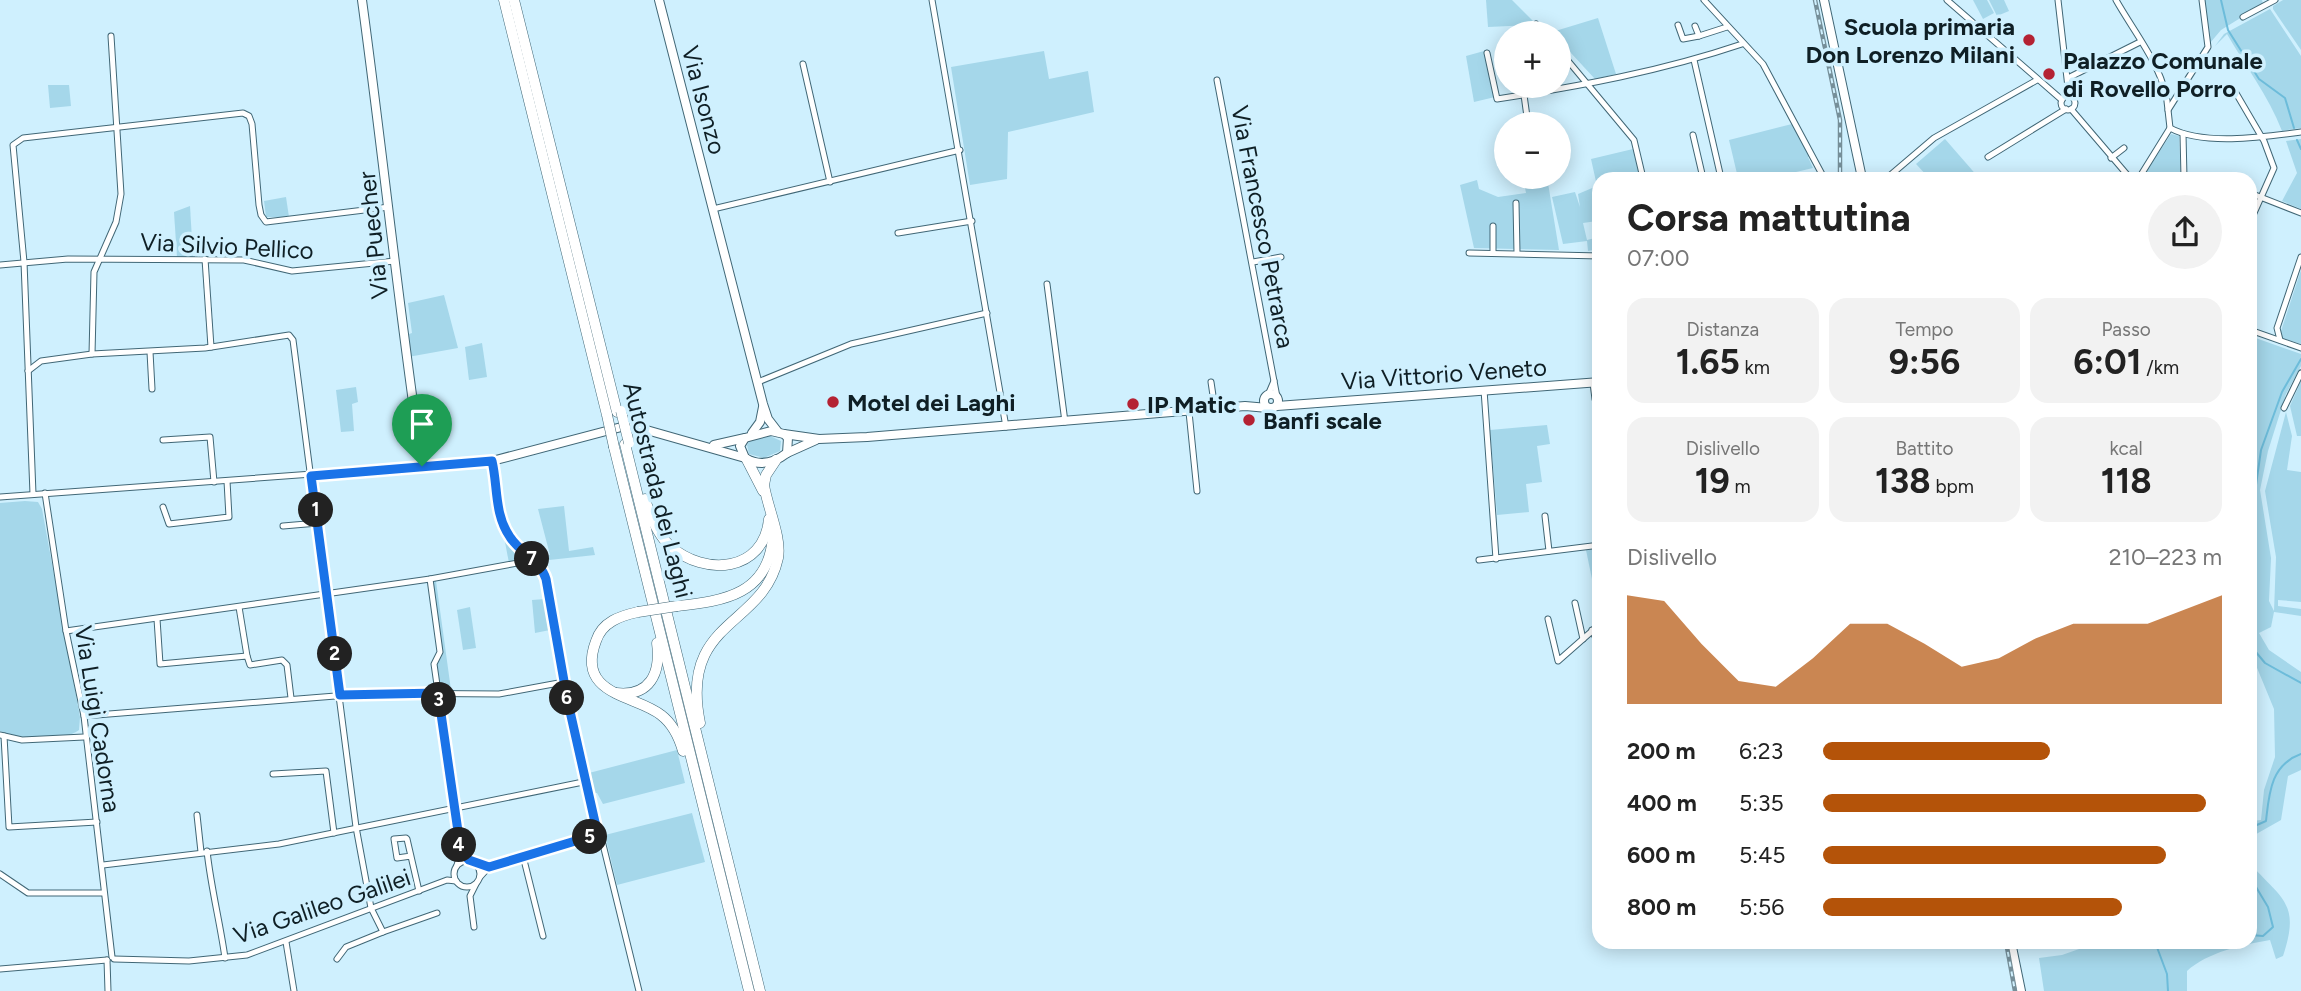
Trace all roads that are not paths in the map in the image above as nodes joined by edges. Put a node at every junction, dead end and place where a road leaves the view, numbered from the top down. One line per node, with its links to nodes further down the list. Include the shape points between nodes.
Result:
1 (362, 0): 60 (street, Via Puecher)
2 (504, 0): 97 (highway, Autostrada dei Laghi)
3 (514, 0): 97 (highway, Autostrada dei Laghi)
4 (659, 0): 61 (street, Via Isonzo)
5 (932, 0): 43 (street)
6 (1704, 0): 16 (street)
7 (1824, 0): 50 (street)
8 (1947, 0): 27 (street)
9 (2058, 0): 25 (street)
10 (2116, 0): 19 (street)
11 (2202, 0): 35 (street, via 2208,47)
12 (2275, 0): 13 (street)
13 (2243, 17)
14 (1678, 25): 18 (street, via 1683,39)
15 (1695, 26): 18 (street)
16 (1727, 27): 18 (street); 20 (street)
17 (111, 36): 36 (street, Via Silvio Pellico)
18 (1699, 36)
19 (2140, 42): 25 (street); 35 (street, via 2166,89)
20 (1742, 44): 22 (street); 49 (street, via 1763,64)
21 (1487, 53): 28 (street)
22 (1695, 60): 29 (street); 48 (street)
23 (803, 64): 55 (street)
24 (1571, 65): 29 (street)
25 (2068, 78): 32 (street)
26 (1217, 80): 76 (street, Via Francesco Petrarca)
27 (2037, 80): 33 (street); 51 (street, via 1944,131)
28 (1494, 85)
29 (1587, 85): 30 (street); 46 (street, via 1634,139)
30 (1571, 88)
31 (2233, 88): 41 (street)
32 (2069, 96): 33 (street); 34 (street, via 2074,102)
33 (2062, 100): 34 (street)
34 (2068, 109): 44 (street); 45 (street)
35 (2168, 110): 37 (street)
36 (118, 126): 60 (street, via 246,114 252,124 261,215 266,222); 72 (street, Via Silvio Pellico, via 118,213); 75 (street, via 23,138 13,145)
37 (2170, 128): 39 (street); 53 (street)
38 (2301, 132): 41 (street)
39 (2183, 134): 41 (street); 54 (street)
40 (1693, 135): 47 (street)
41 (2262, 138): 57 (street, via 2274,168)
42 (2124, 148): 45 (street)
43 (960, 150): 55 (street); 63 (street)
44 (1988, 157)
45 (2111, 158): 52 (street)
46 (1642, 172)
47 (1702, 172)
48 (1720, 172)
49 (1821, 172)
50 (1860, 172)
51 (1894, 172)
52 (2124, 172)
53 (2143, 172)
54 (2184, 172)
55 (830, 182): 61 (street)
56 (2257, 194): 57 (street)
57 (2262, 195): 59 (street); 62 (street)
58 (1516, 203): 68 (street)
59 (2257, 206)
60 (389, 207): 74 (street, Via Puecher)
61 (713, 209): 88 (street, Via Isonzo)
62 (2301, 213)
63 (972, 221): 65 (street); 79 (street)
64 (1493, 226): 67 (street)
65 (898, 233)
66 (1469, 253): 67 (street)
67 (1493, 253): 68 (street)
68 (1517, 253): 69 (street)
69 (1592, 256)
70 (1281, 257): 76 (street)
71 (2301, 257): 81 (street, via 2277,328)
72 (99, 258): 73 (street, Via Silvio Pellico); 75 (street, Via Silvio Pellico); 85 (street, via 94,272)
73 (205, 259): 74 (street, Via Silvio Pellico, via 257,261 292,271); 82 (street)
74 (395, 261): 111 (street, Via Puecher)
75 (24, 262): 77 (street, Via Silvio Pellico); 86 (street)
76 (1253, 262): 93 (street, Via Francesco Petrarca, via 1273,381)
77 (0, 265)
78 (1047, 284): 99 (street)
79 (987, 313): 88 (street, via 851,344); 100 (street)
80 (2257, 332): 81 (street)
81 (2280, 340): 83 (street)
82 (211, 347): 84 (street); 112 (street, via 289,335 293,340)
83 (2301, 348)
84 (150, 352): 85 (street); 91 (street)
85 (92, 354): 86 (street, via 41,361)
86 (29, 371): 118 (street)
87 (2301, 373): 95 (street)
88 (758, 382): 94 (street, Via Isonzo)
89 (1211, 382): 96 (street)
90 (1592, 383): 92 (street, Via Vittorio Veneto)
91 (152, 389)
92 (1484, 390): 93 (street, Via Vittorio Veneto, via 1292,405); 128 (street)
93 (1272, 401): 96 (street)
94 (763, 404): 101 (street, Via Isonzo); 102 (street, via 760,422)
95 (2284, 408)
96 (1215, 409): 98 (street)
97 (615, 412): 105 (highway, Autostrada dei Laghi, bridge)
98 (1189, 412): 99 (street); 116 (street)
99 (1061, 422): 100 (street)
100 (1006, 427): 103 (street)
101 (781, 433): 102 (street); 103 (street); 107 (street, Via Isonzo, via 789,443)
102 (748, 436): 106 (street); 108 (street, via 740,446)
103 (819, 439): 107 (street)
104 (163, 440): 114 (street, via 210,437)
105 (623, 444): 115 (highway, Autostrada dei Laghi); 123 (highway, via 652,521 670,546 691,560 717,565 748,558 764,543); 162 (highway, Autostrada dei Laghi)
106 (710, 446): 108 (street); 110 (street, via 629,425)
107 (787, 453): 109 (street)
108 (746, 459): 109 (street, via 760,463); 120 (highway)
109 (776, 460): 120 (highway, via 766,475)
110 (492, 461): 111 (street); 130 (street, via 502,521 515,544)
111 (422, 466): 112 (street)
112 (311, 476): 113 (street); 124 (street)
113 (227, 481): 114 (street); 121 (street, via 229,517 169,524)
114 (214, 482): 117 (street)
115 (624, 485): 142 (highway, via 659,658 657,673 643,689 626,694); 182 (highway, Autostrada dei Laghi)
116 (1197, 491)
117 (45, 493): 118 (street); 137 (street, Via Luigi Cadorna)
118 (33, 494): 119 (street)
119 (0, 497)
120 (766, 498): 123 (highway)
121 (163, 507)
122 (1545, 516): 127 (street)
123 (771, 520): 142 (highway, bridge, via 769,556 746,589 724,599 638,612 607,624 595,643 594,667); 162 (highway, via 778,557 769,581 715,636 697,679 698,714)
124 (318, 523): 125 (street); 132 (street)
125 (283, 526)
126 (1592, 546): 127 (street)
127 (1549, 551): 128 (street)
128 (1496, 559): 129 (street)
129 (1479, 560)
130 (534, 561): 131 (street); 141 (street, via 546,579)
131 (430, 579): 132 (street); 143 (street, Via Galileo Galilei, via 440,652 434,664)
132 (328, 593): 134 (street); 144 (street)
133 (1576, 603): 139 (street)
134 (239, 607): 135 (street); 140 (street)
135 (157, 619): 137 (street); 140 (street, via 160,664)
136 (1548, 619): 139 (street, via 1559,661)
137 (66, 631): 146 (street, Via Luigi Cadorna)
138 (1592, 631): 139 (street)
139 (1583, 639)
140 (247, 656): 145 (street, via 250,665 282,660 287,665)
141 (564, 682): 143 (street, via 499,694); 150 (street)
142 (610, 691): 182 (highway, via 660,714 680,739)
143 (438, 693): 144 (street); 152 (street, Via Galileo Galilei)
144 (340, 695): 145 (street); 155 (street)
145 (291, 698): 146 (street)
146 (84, 716): 148 (street, Via Luigi Cadorna)
147 (2, 735): 148 (street, via 22,740); 151 (street)
148 (84, 737): 154 (street, Via Luigi Cadorna)
149 (273, 774): 156 (street, via 326,771)
150 (587, 781): 152 (street); 157 (street)
151 (2, 793): 154 (street, via 9,827)
152 (453, 806): 155 (street); 159 (street, Via Galileo Galilei)
153 (197, 815): 158 (street)
154 (97, 822): 164 (street, Via Luigi Cadorna)
155 (356, 827): 156 (street); 178 (street)
156 (334, 833): 158 (street)
157 (596, 835): 161 (street); 192 (street)
158 (204, 852): 164 (street); 186 (street)
159 (461, 852): 163 (street); 166 (street, Via Galileo Galilei)
160 (411, 856): 175 (street)
161 (523, 856): 167 (street); 183 (street)
162 (727, 857): 194 (highway, Autostrada dei Laghi)
163 (469, 860): 165 (street); 166 (street)
164 (103, 864): 176 (street, Via Luigi Cadorna)
165 (477, 864): 167 (street); 170 (street)
166 (457, 865): 168 (street, Via Galileo Galilei)
167 (489, 867): 170 (street)
168 (454, 873): 171 (street, Via Galileo Galilei); 172 (street)
169 (0, 874): 176 (street, via 28,892)
170 (480, 877): 173 (street)
171 (447, 880): 172 (street, Via Galileo Galilei); 175 (street, Via Galileo Galilei)
172 (456, 881): 174 (street)
173 (476, 884): 174 (street); 177 (street)
174 (463, 887): 177 (street)
175 (419, 891): 178 (street, Via Galileo Galilei)
176 (104, 893): 187 (street, Via Luigi Cadorna)
177 (470, 896): 180 (street)
178 (371, 908): 181 (street); 184 (street, Via Galileo Galilei)
179 (437, 913): 181 (street)
180 (474, 927)
181 (383, 932): 188 (street, via 346,947)
182 (735, 934): 193 (highway, Autostrada dei Laghi)
183 (543, 936)
184 (286, 942): 186 (street, Via Galileo Galilei); 191 (street)
185 (2012, 949): 195 (street)
186 (225, 958): 187 (street, Via Galileo Galilei)
187 (111, 959): 189 (street, Via Galileo Galilei); 190 (street, Via Luigi Cadorna)
188 (337, 959)
189 (0, 968)
190 (108, 991)
191 (294, 991)
192 (639, 991)
193 (749, 991)
194 (760, 991)
195 (2021, 991)

